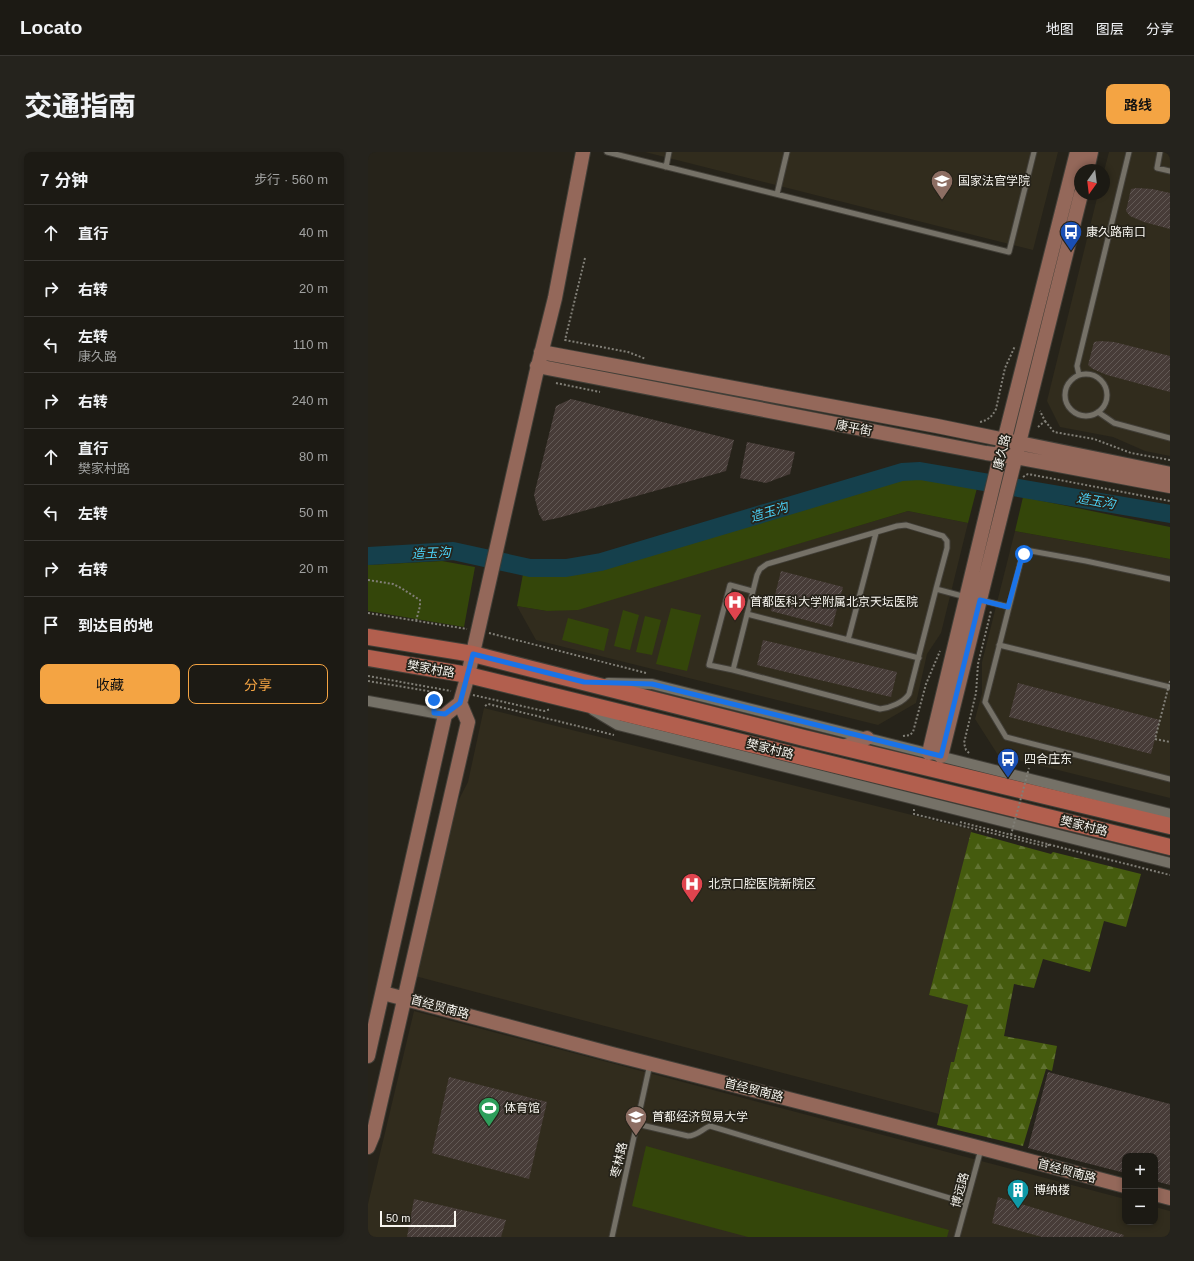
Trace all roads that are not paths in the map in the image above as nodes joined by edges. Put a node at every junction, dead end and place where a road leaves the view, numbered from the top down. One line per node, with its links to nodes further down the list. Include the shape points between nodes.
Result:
1 (583, 152): 15 (street, via 555,298)
2 (607, 152): 11 (lane)
3 (669, 152): 11 (lane)
4 (787, 152): 13 (lane)
5 (1034, 152): 13 (lane, via 1009,252)
6 (1077, 152): 20 (street, 康久路)
7 (1091, 152): 10 (street)
8 (1129, 152): 17 (lane, via 1077,366)
9 (1160, 152): 12 (lane, via 1157,168)
10 (1088, 164)
11 (666, 166): 13 (lane)
12 (1170, 171)
13 (777, 194)
14 (1080, 200): 21 (street, 康久路)
15 (541, 352): 16 (street); 20 (street, 康平街)
16 (538, 366): 22 (street, 康平街); 36 (street)
17 (1079, 375): 18 (lane, via 1092,375 1106,388 1107,395 1103,407); 18 (lane, via 1073,378 1065,390 1067,404 1071,410 1084,416)
18 (1098, 412): 19 (lane, via 1114,423)
19 (1170, 438)
20 (1005, 440): 21 (street, 康平街); 22 (street, 康久路)
21 (1019, 443): 23 (street, 康久路); 24 (street, 康平街)
22 (1001, 455): 23 (street, 康平街); 30 (street, 康久路)
23 (1015, 457): 25 (street, 康平街); 30 (street, 康久路, via 1016,478 1005,500)
24 (1170, 474)
25 (1170, 486)
26 (876, 533): 28 (lane, via 906,525 944,536 947,541 946,548); 29 (lane, via 767,564 756,575); 34 (lane)
27 (1170, 579): 31 (lane, via 1031,551 1024,554 1021,560)
28 (936, 590): 30 (lane); 38 (lane)
29 (752, 591): 32 (lane); 39 (lane, via 730,585 709,665)
30 (973, 598): 31 (lane); 49 (street, 康久路)
31 (1008, 607): 35 (lane)
32 (747, 614): 34 (lane); 39 (lane)
33 (368, 637): 36 (main road, 樊家村路)
34 (848, 640): 38 (lane)
35 (999, 645): 42 (lane); 50 (lane, via 985,702 1006,737)
36 (473, 654): 40 (street); 41 (main road, 樊家村路)
37 (368, 658): 40 (main road, 樊家村路)
38 (919, 658): 39 (lane, via 910,694 906,699 880,709)
39 (733, 670)
40 (468, 675): 43 (street); 45 (main road, 樊家村路)
41 (584, 682): 47 (street, via 652,684); 48 (main road, 樊家村路)
42 (1170, 688)
43 (462, 698): 46 (street); 56 (street, via 468,722)
44 (368, 701): 46 (street)
45 (580, 702): 53 (main road, 樊家村路); 54 (street, via 618,725)
46 (440, 714): 55 (street)
47 (867, 738): 48 (street); 49 (street)
48 (843, 747): 52 (main road, 樊家村路)
49 (935, 755): 51 (street)
50 (1170, 778)
51 (1170, 814)
52 (1170, 826)
53 (1170, 847)
54 (1170, 864)
55 (383, 993): 56 (street, 首经贸南路); 57 (street)
56 (404, 998): 58 (street, 首经贸南路); 60 (street, via 373,1135)
57 (368, 1056)
58 (650, 1064): 59 (lane, 枣林路); 61 (street, 首经贸南路)
59 (637, 1124): 65 (lane, via 688,1136 694,1136 710,1126); 66 (lane, 枣林路)
60 (368, 1147)
61 (981, 1148): 62 (street, 首经贸南路); 65 (lane, 博远路)
62 (1122, 1185)
63 (1158, 1195): 64 (street)
64 (1170, 1198)
65 (966, 1203): 67 (lane, 博远路)
66 (612, 1237)
67 (957, 1237)

